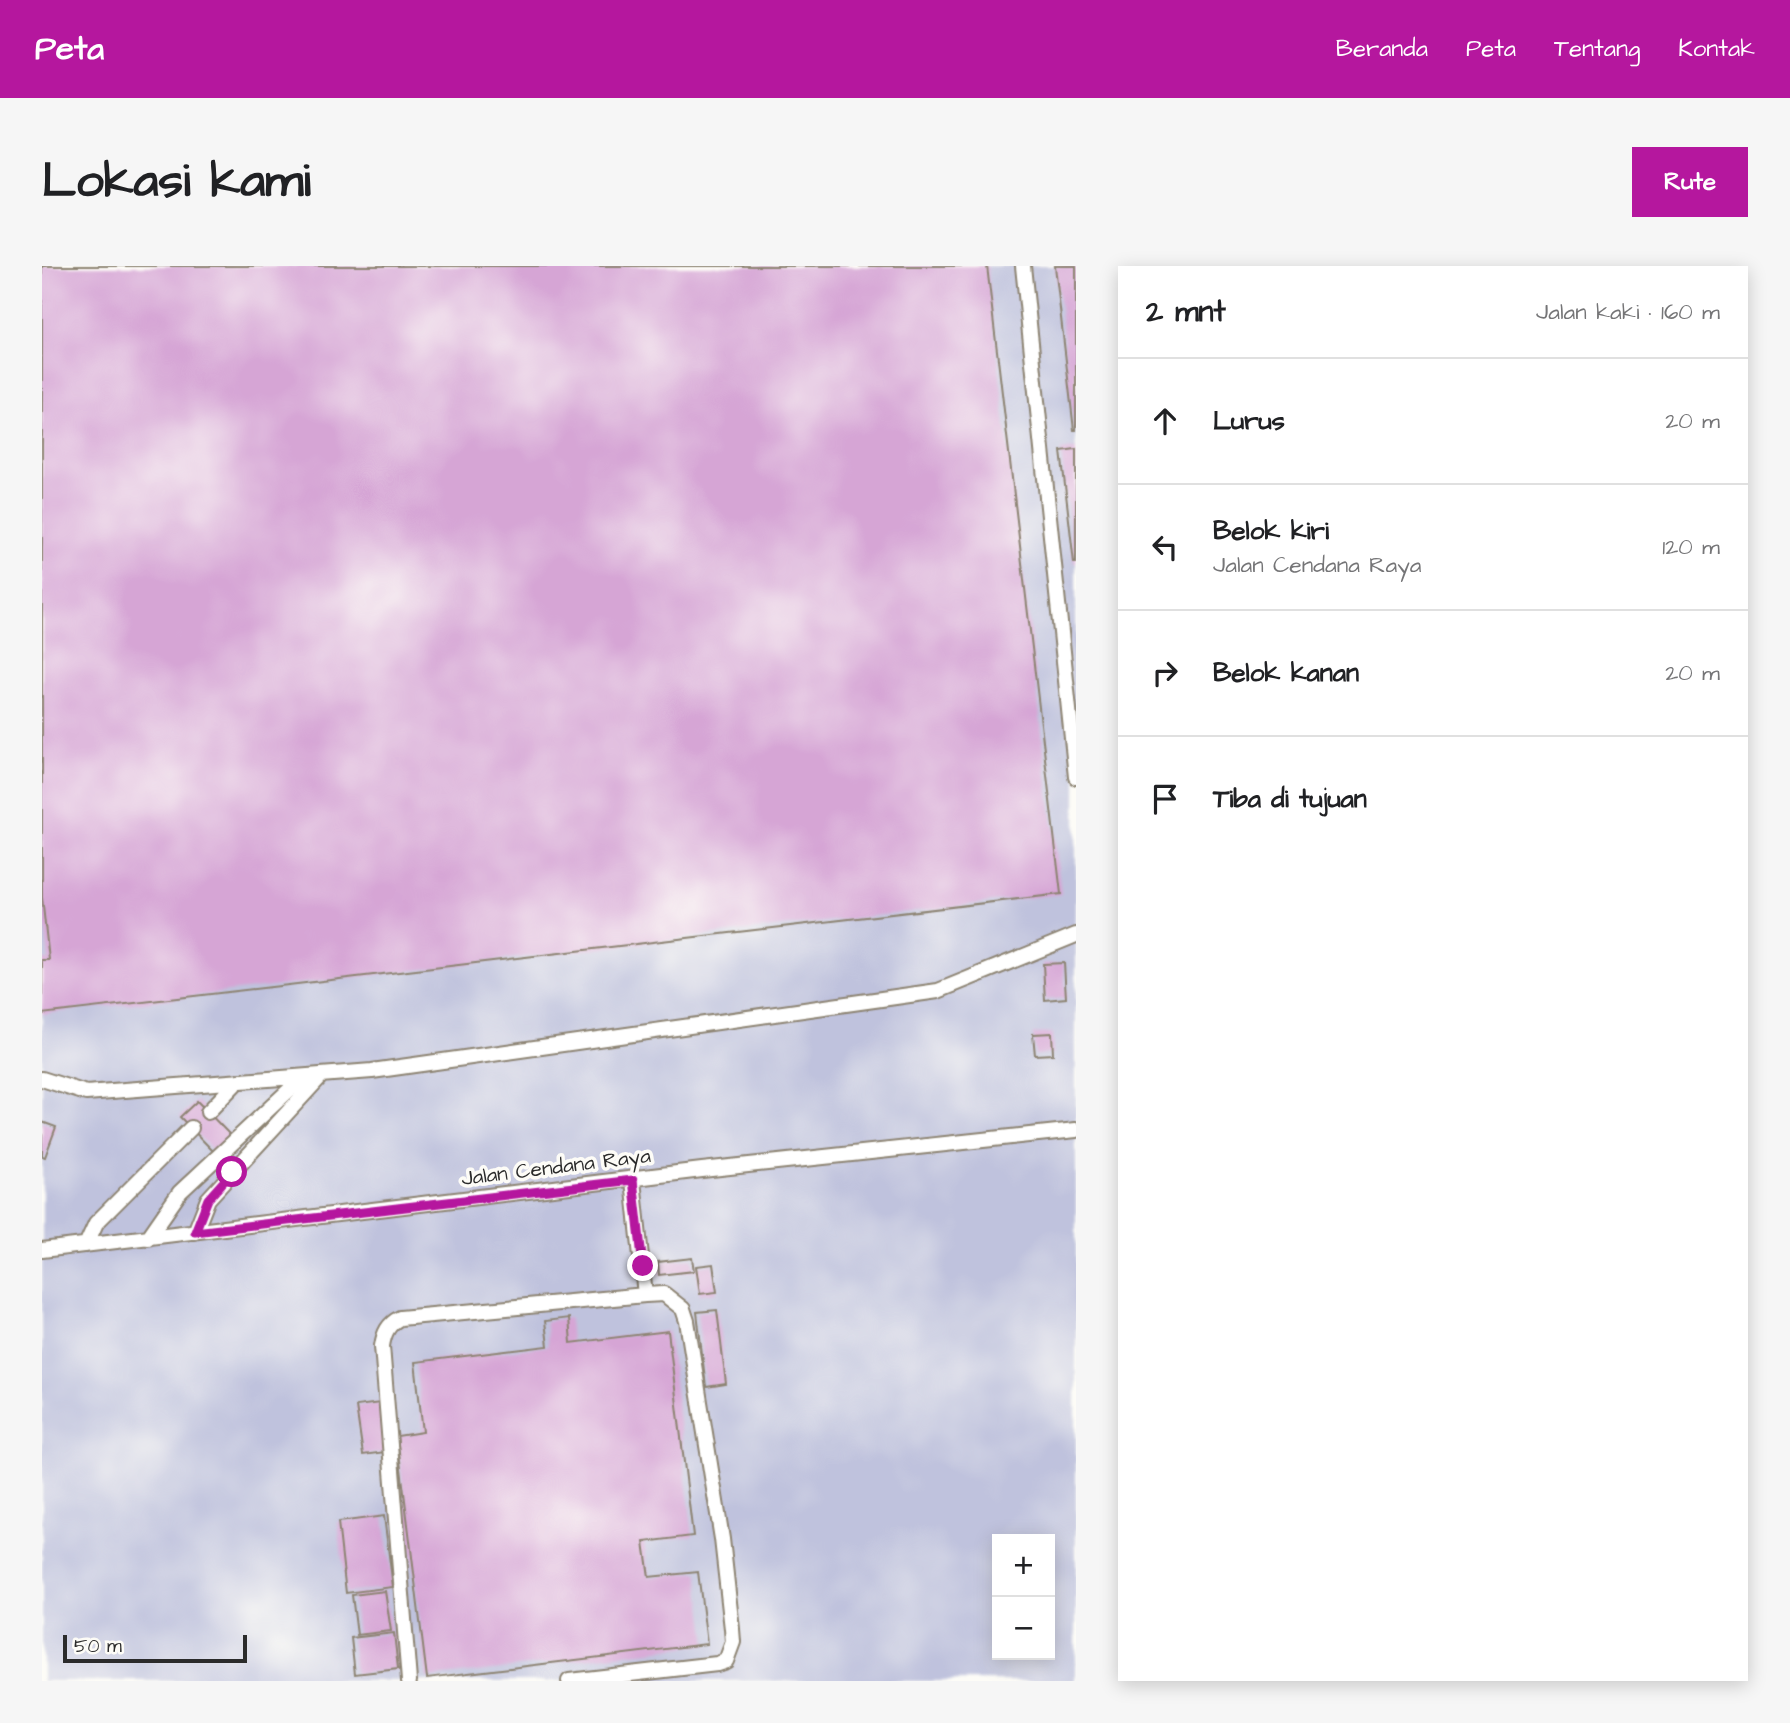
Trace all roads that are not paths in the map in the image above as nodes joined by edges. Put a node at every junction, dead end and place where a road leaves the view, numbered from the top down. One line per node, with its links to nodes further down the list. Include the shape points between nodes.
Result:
1 (1023, 266): 2 (lane)
2 (1076, 777)
3 (1076, 935): 4 (lane, via 938,991)
4 (322, 1075): 5 (lane); 12 (lane, via 208,1199)
5 (303, 1077): 7 (lane); 13 (lane, via 180,1192)
6 (42, 1079): 7 (lane, via 86,1093)
7 (237, 1082): 8 (lane)
8 (208, 1112)
9 (191, 1128): 14 (lane, via 96,1223)
10 (1076, 1130): 11 (lane, Jalan Cendana Raya)
11 (633, 1180): 12 (lane, Jalan Cendana Raya); 16 (lane)
12 (195, 1232): 13 (lane, Jalan Cendana Raya)
13 (148, 1238): 14 (lane, Jalan Cendana Raya)
14 (86, 1245): 15 (lane, Jalan Cendana Raya)
15 (42, 1250)
16 (645, 1295): 17 (lane, via 400,1318 387,1329 382,1346); 18 (lane, via 664,1294 683,1309 687,1321 722,1539 733,1642 726,1661 718,1664)
17 (409, 1681)
18 (569, 1681)

